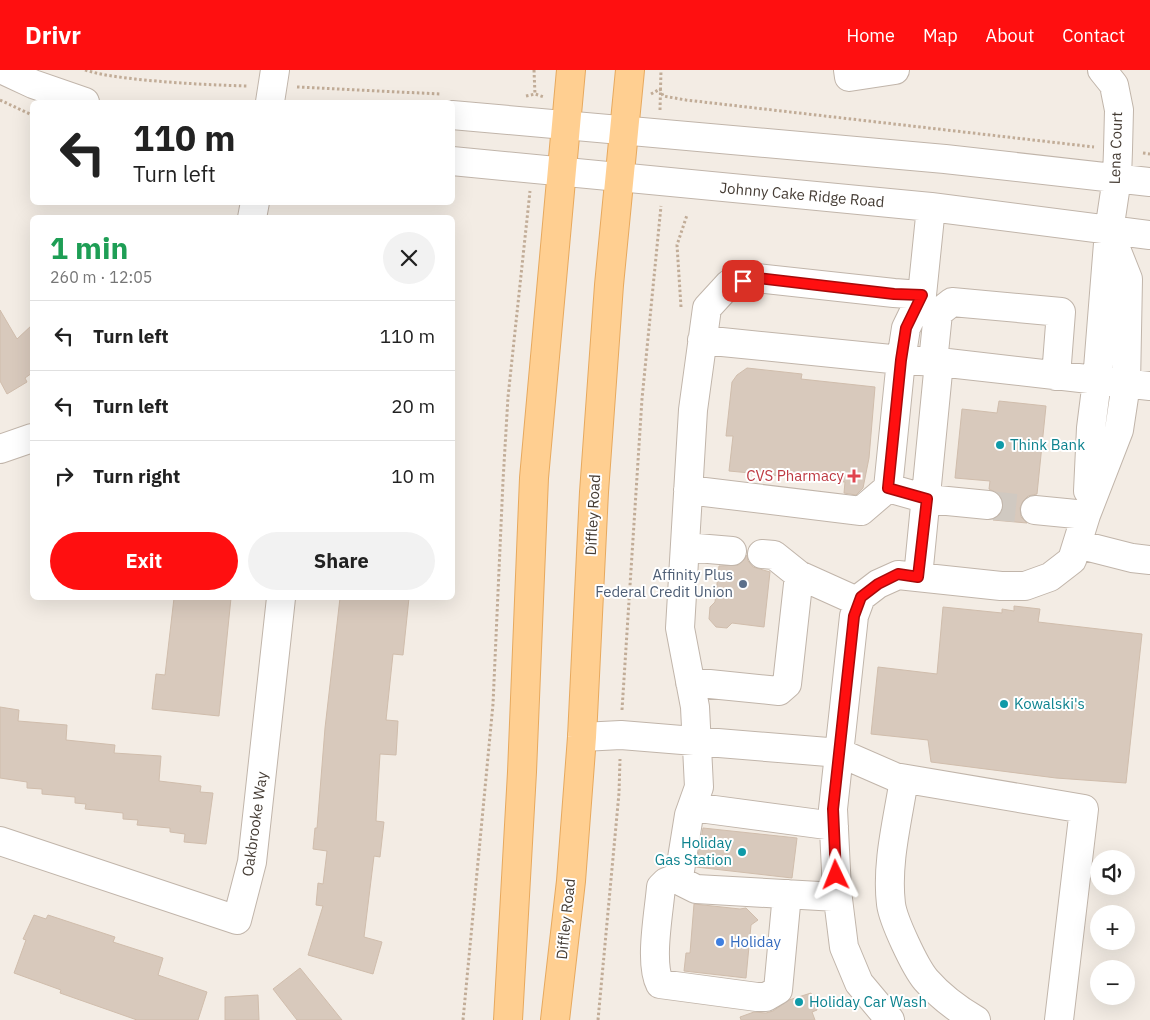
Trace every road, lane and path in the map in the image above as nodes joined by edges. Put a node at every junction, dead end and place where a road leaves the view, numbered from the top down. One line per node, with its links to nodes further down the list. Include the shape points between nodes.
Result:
1 (4, 70): 15 (street)
2 (85, 70): 10 (path, via 117,77 190,84)
3 (534, 70): 12 (path)
4 (571, 70): 20 (main road)
5 (630, 70): 17 (main road, Diffley Road)
6 (661, 70): 11 (path)
7 (848, 70): 8 (street, via 849,77)
8 (894, 70)
9 (1102, 70): 24 (street, Lena Court, via 1114,85 1119,110)
10 (272, 86): 16 (path)
11 (660, 89): 17 (path); 23 (path); 24 (path, via 663,96 694,102)
12 (535, 94): 13 (path); 20 (path); 21 (path)
13 (520, 97)
14 (0, 100): 19 (path)
15 (79, 100)
16 (408, 100)
17 (627, 101): 22 (main road, Diffley Road)
18 (455, 106): 21 (street)
19 (30, 114)
20 (567, 114): 21 (street); 22 (street); 28 (main road)
21 (535, 122)
22 (624, 131): 23 (street); 29 (main road, Diffley Road)
23 (660, 134): 30 (street)
24 (1118, 150): 25 (path); 30 (street, Lena Court)
25 (1150, 154)
26 (455, 161): 27 (street, Johnny Cake Ridge Road)
27 (533, 168): 28 (street, Johnny Cake Ridge Road); 74 (path, via 508,397 492,714)
28 (561, 171): 29 (street, Johnny Cake Ridge Road); 75 (main road, via 534,478)
29 (620, 177): 31 (street, Johnny Cake Ridge Road); 64 (main road, Diffley Road, via 594,492)
30 (1117, 178): 32 (street); 35 (street, Lena Court)
31 (662, 182): 33 (street, Johnny Cake Ridge Road); 63 (path, via 638,446)
32 (1150, 182)
33 (931, 207): 35 (street, Johnny Cake Ridge Road); 37 (street)
34 (687, 215): 38 (path, via 676,246)
35 (1109, 231): 36 (street, Johnny Cake Ridge Road); 43 (street, Lena Court); 44 (street, via 1128,279)
36 (1150, 235)
37 (922, 295): 39 (street, via 757,278 729,284 707,308); 40 (street, via 906,328)
38 (682, 314)
39 (701, 347): 40 (street); 48 (street)
40 (901, 360): 41 (street); 47 (street)
41 (936, 362): 42 (street); 42 (street, via 938,312 952,302 1061,312); 49 (street)
42 (1056, 376): 43 (street)
43 (1097, 381): 44 (street); 52 (street, Lena Court)
44 (1138, 385): 52 (street)
45 (30, 439): 46 (street)
46 (0, 449)
47 (888, 488): 48 (street, via 861,511); 49 (street)
48 (688, 490): 54 (street)
49 (927, 499): 50 (street); 59 (street)
50 (988, 505)
51 (1035, 510): 52 (street)
52 (1086, 515): 53 (street)
53 (1077, 544): 57 (street); 59 (street, via 1072,560 1050,576 1025,586)
54 (685, 546): 55 (street); 62 (street, via 680,628)
55 (732, 551)
56 (762, 554): 58 (street, via 774,555)
57 (1150, 560)
58 (799, 575): 61 (street); 62 (street, via 786,684 779,691)
59 (918, 577): 61 (street, via 898,574 878,584)
60 (280, 600): 70 (street, Oakbrooke Way, via 252,862 237,920)
61 (859, 602): 66 (street, via 854,616)
62 (690, 682): 65 (street)
63 (621, 736): 64 (street); 65 (street); 77 (path, via 619,793)
64 (582, 737): 76 (main road, Diffley Road)
65 (696, 742): 66 (street); 68 (street, via 699,787)
66 (840, 753): 67 (street); 69 (street)
67 (904, 779): 79 (street, via 891,860 891,905 900,934 925,979 956,1009); 80 (street, via 1084,809)
68 (692, 807): 69 (street); 71 (street)
69 (834, 826): 73 (street)
70 (0, 841)
71 (679, 877): 72 (street, via 696,889); 72 (street, via 661,887 655,948 656,977 660,984 757,997 766,997 778,990)
72 (787, 894): 73 (street)
73 (838, 897): 78 (street, via 844,947 855,974)
74 (463, 1020)
75 (508, 1020)
76 (555, 1020)
77 (598, 1020)
78 (890, 1020)
79 (976, 1020)
80 (1059, 1020)

